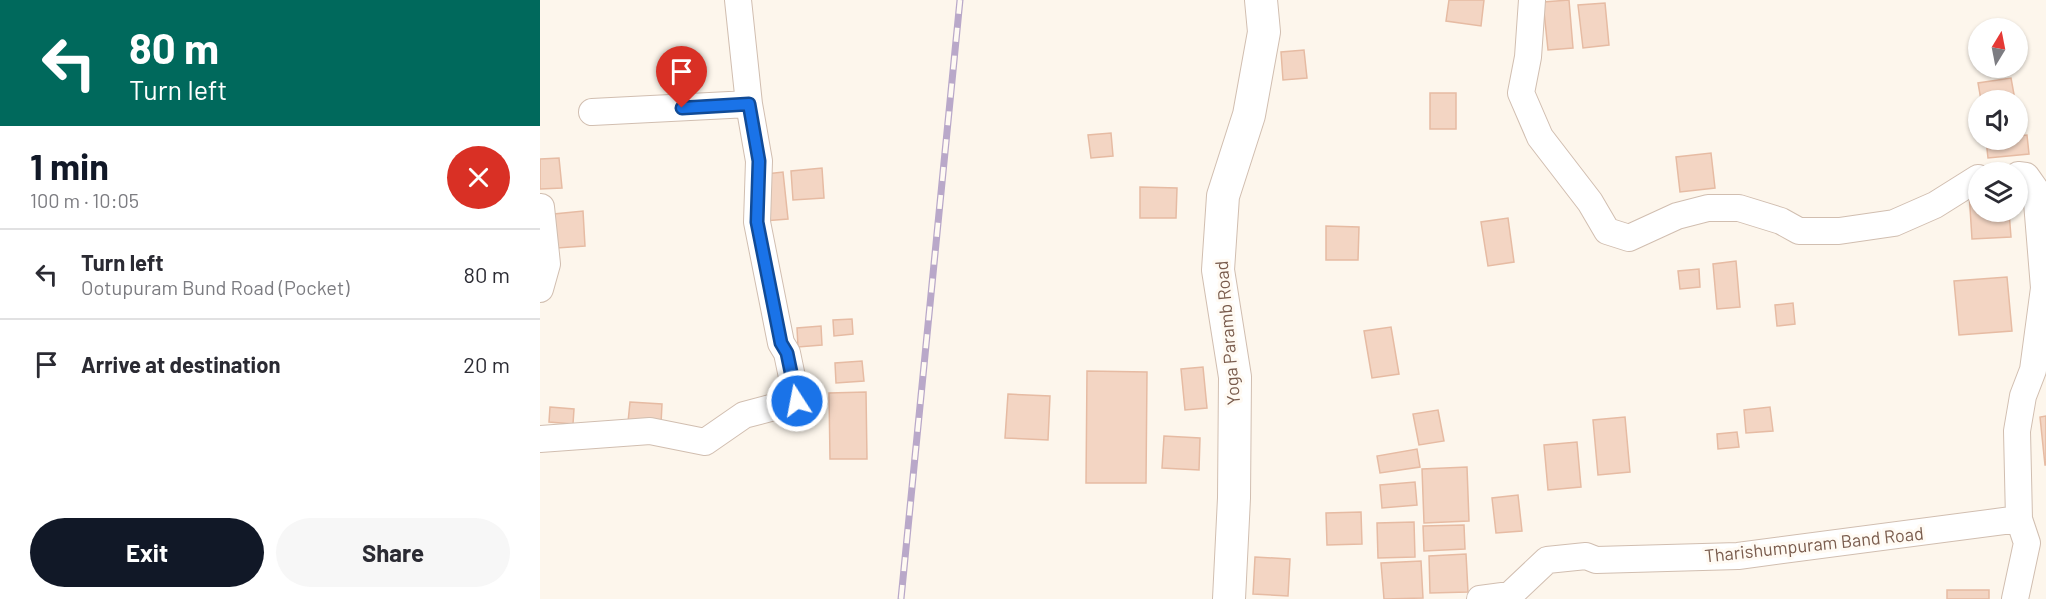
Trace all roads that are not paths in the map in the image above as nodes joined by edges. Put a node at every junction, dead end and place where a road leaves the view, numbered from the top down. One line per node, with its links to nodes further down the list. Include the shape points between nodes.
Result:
1 (738, 0): 4 (street)
2 (1261, 0): 12 (street, Yoga Paramb Road, via 1264,32 1249,115 1223,196 1218,270 1234,377)
3 (1532, 0): 7 (street, via 1521,93 1540,136 1607,231 1629,238 1677,216 1708,208 1739,208 1800,231 1839,231 1894,223 1935,205)
4 (749, 104): 5 (street); 10 (street, via 759,161 757,222 797,401 744,415 705,442 650,431)
5 (592, 112)
6 (2028, 179): 11 (street, via 2036,190 2044,288 2032,370 2017,431)
7 (1968, 184)
8 (541, 207): 9 (street, via 547,264)
9 (540, 289)
10 (540, 439)
11 (2019, 519): 13 (street, Tharishumpuram Band Road, via 1738,556 1596,560 1586,556 1547,560 1510,595); 14 (street, via 2027,543)
12 (1229, 599)
13 (1480, 599)
14 (2015, 599)

